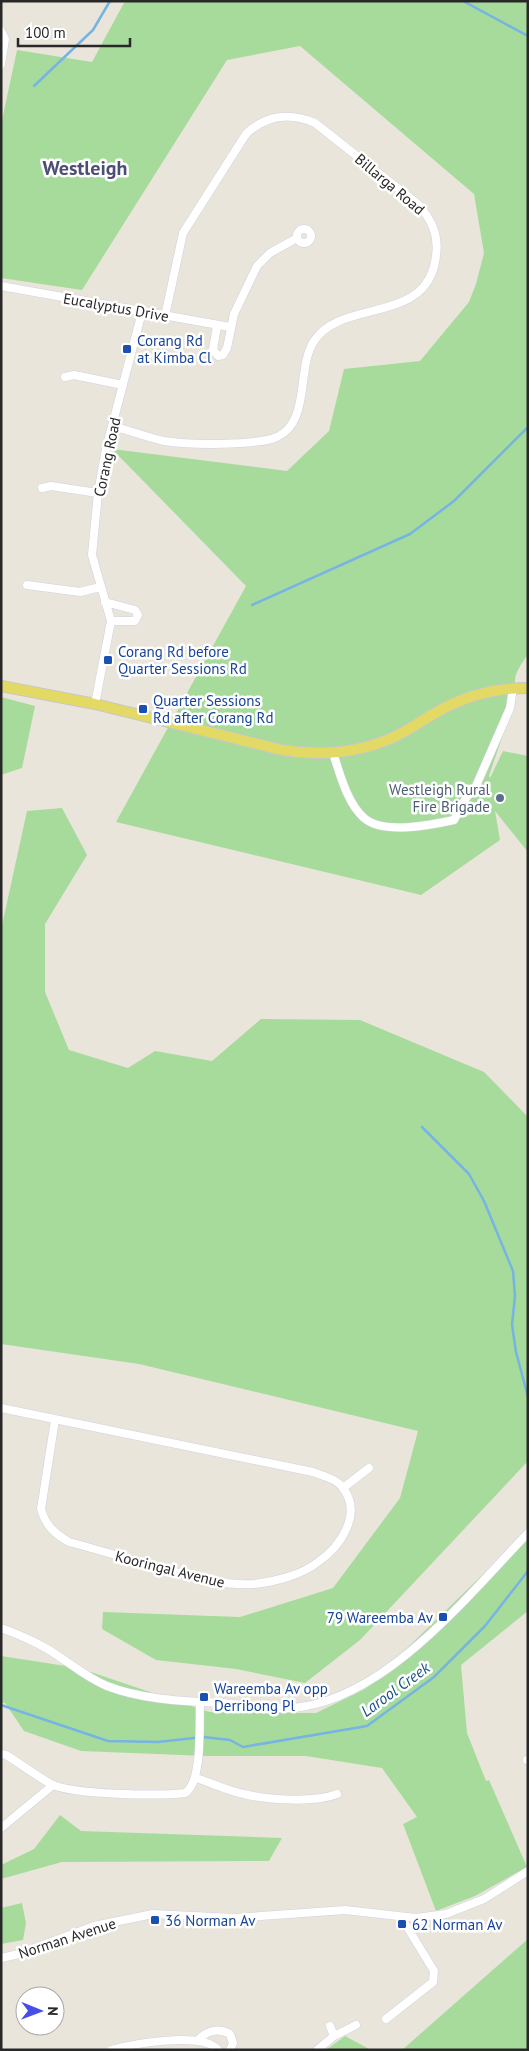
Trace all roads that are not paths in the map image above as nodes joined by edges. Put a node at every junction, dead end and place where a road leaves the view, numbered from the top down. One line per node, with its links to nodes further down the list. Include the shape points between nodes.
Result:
1 (1, 31): 2 (street, via 5,39)
2 (1, 64)
3 (297, 238): 8 (street, via 270,253 257,266)
4 (1, 286): 5 (street, Eucalyptus Drive)
5 (142, 312): 6 (street, Eucalyptus Drive); 10 (street, Corang Road)
6 (166, 316): 7 (street, Eucalyptus Drive); 11 (street, Billarga Road, via 178,248 185,229 246,134 260,122 271,118 296,116 315,123 419,205 436,233 436,263 419,292 404,302 328,326 314,342 308,354 295,419 279,436 262,442 165,441)
7 (216, 326): 8 (street, Eucalyptus Drive); 8 (street, via 213,350 218,356 226,353)
8 (230, 327)
9 (65, 377): 10 (street, via 74,375)
10 (123, 385): 11 (street, Corang Road)
11 (113, 426): 13 (street, Corang Road)
12 (42, 488): 13 (street, via 51,486)
13 (98, 493): 15 (street, Corang Road, via 92,555)
14 (27, 585): 15 (street, via 80,592)
15 (100, 587): 16 (street, Corang Road)
16 (105, 602): 17 (street, Corang Road); 17 (street, via 135,610 138,615 129,623)
17 (111, 621): 21 (street, Corang Road)
18 (1, 686): 21 (main road)
19 (513, 688): 20 (main road); 22 (main road, via 462,699 380,742); 24 (street, via 510,708)
20 (528, 688)
21 (95, 704): 22 (main road, via 282,750)
22 (333, 753): 24 (street, via 342,782 355,806 365,819 383,826 415,826 454,820)
23 (461, 788): 24 (street)
24 (471, 792)
25 (1, 1408): 26 (street)
26 (55, 1420): 28 (street, via 313,1472); 28 (street, Kooringal Avenue, via 40,1509 50,1529 69,1542 212,1582 264,1582 317,1564 334,1550 345,1534 351,1515)
27 (369, 1468): 28 (street)
28 (343, 1488)
29 (528, 1533): 31 (street, via 395,1665 366,1682 323,1702 300,1707)
30 (1, 1628): 31 (street, via 41,1646 90,1678 109,1686 144,1695)
31 (200, 1702): 33 (street)
32 (1, 1754): 34 (street)
33 (196, 1778): 34 (street, via 190,1790 177,1794 126,1794); 35 (street, via 262,1798 325,1799)
34 (53, 1785): 36 (street)
35 (337, 1794)
36 (1, 1828)
37 (528, 1871): 38 (street, Norman Avenue, via 460,1910 416,1918)
38 (400, 1917): 39 (street, Norman Avenue, via 345,1910 234,1918 153,1914 94,1926); 40 (street, via 434,1972 433,1982)
39 (1, 1958)
40 (386, 2019)
41 (356, 2025): 43 (street)
42 (330, 2026): 43 (street)
43 (334, 2036): 48 (street)
44 (199, 2039): 45 (street); 46 (street); 47 (street, via 212,2031 223,2030 230,2034)
45 (111, 2050)
46 (218, 2050)
47 (231, 2050)
48 (317, 2050)

